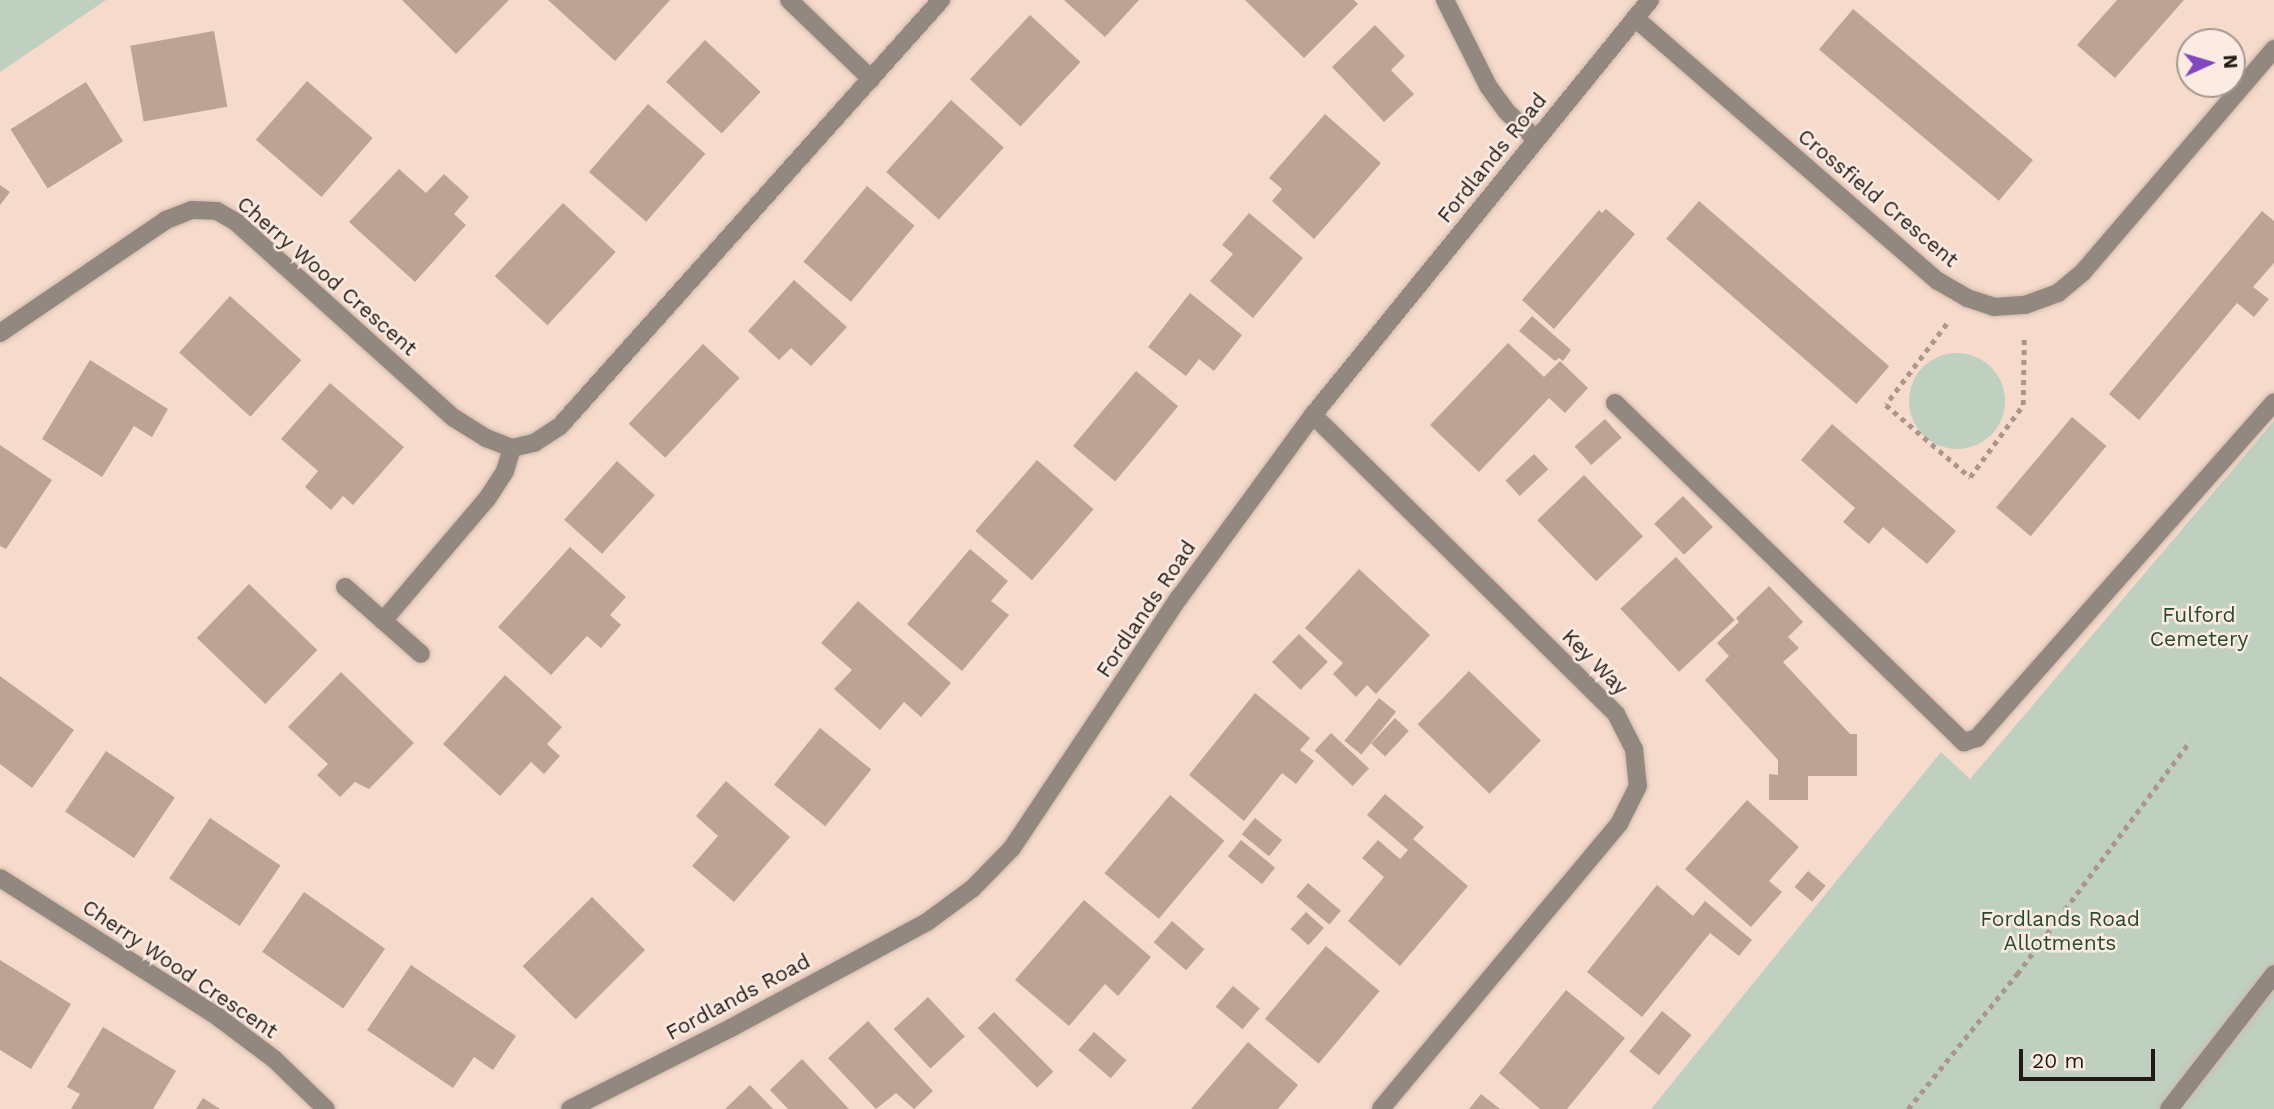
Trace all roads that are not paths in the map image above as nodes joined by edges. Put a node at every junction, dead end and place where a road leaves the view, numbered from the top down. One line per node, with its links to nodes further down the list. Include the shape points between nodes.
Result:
1 (789, 0): 7 (street)
2 (941, 0): 7 (street)
3 (1445, 0): 8 (street, via 1488,86)
4 (1650, 0): 5 (street, Fordlands Road)
5 (1635, 18): 6 (street, Crossfield Crescent, via 1938,281 1994,307 2025,305 2058,293 2083,272); 8 (street, Fordlands Road)
6 (2274, 49)
7 (871, 79): 13 (street, via 561,426 534,443)
8 (1536, 139): 12 (street, Fordlands Road)
9 (0, 333): 13 (street, Cherry Wood Crescent, via 166,220 192,210 217,211 236,222 454,418)
10 (2274, 402): 11 (street, via 1977,738 1964,742)
11 (1615, 403)
12 (1313, 415): 20 (street, Fordlands Road, via 1179,598 1026,829 972,889 927,922); 21 (street, Key Way, via 1616,714 1634,750 1637,786 1619,824)
13 (512, 448): 15 (street, via 505,471 487,499)
14 (345, 587): 15 (street)
15 (383, 621): 16 (street)
16 (421, 654)
17 (0, 878): 19 (street, Cherry Wood Crescent, via 218,1017 274,1059)
18 (2274, 974): 22 (street)
19 (326, 1109)
20 (570, 1109)
21 (1381, 1109)
22 (2169, 1109)

